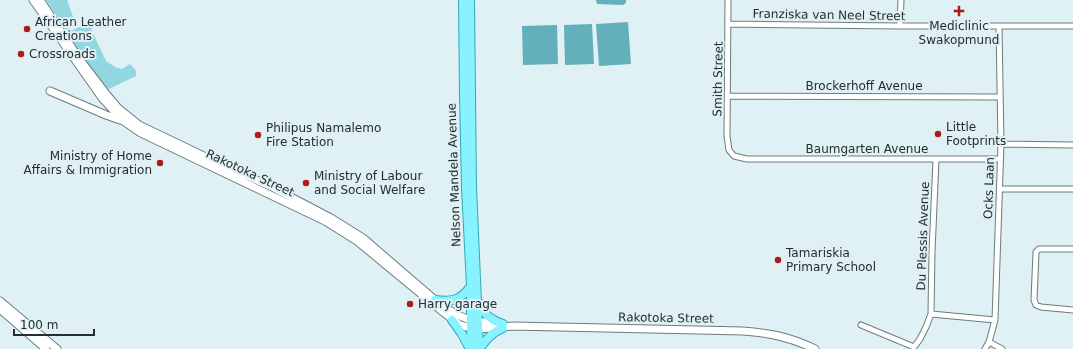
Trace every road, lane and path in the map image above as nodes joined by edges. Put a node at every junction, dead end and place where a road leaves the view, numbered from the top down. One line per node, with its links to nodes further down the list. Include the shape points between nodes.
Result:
1 (33, 0): 14 (street, Rakotoka Street, via 95,89)
2 (40, 0): 24 (street, Rakotoka Street, via 107,95 139,125 270,186 342,224 363,238)
3 (463, 0): 23 (main road, Nelson Mandela Avenue)
4 (470, 0): 25 (main road, Nelson Mandela Avenue, via 472,187)
5 (728, 0): 7 (street, Smith Street)
6 (901, 0): 8 (street)
7 (728, 24): 8 (street, Franziska van Neel Street); 12 (street, Smith Street)
8 (900, 26): 9 (street, Franziska van Neel Street)
9 (1000, 26): 10 (street, Franziska van Neel Street); 13 (street, Ocks Laan)
10 (1073, 26)
11 (50, 90): 14 (street)
12 (728, 96): 13 (street, Brockerhoff Avenue); 17 (street, Smith Street, via 727,136)
13 (1000, 96): 15 (street, Ocks Laan)
14 (122, 120): 30 (street, Rakotoka Street, via 141,133 341,230)
15 (1001, 144): 16 (street); 18 (street, Ocks Laan)
16 (1073, 145)
17 (734, 156): 19 (street, Baumgarten Avenue, via 747,159)
18 (1000, 159): 19 (street, Baumgarten Avenue); 20 (street, Ocks Laan)
19 (936, 160): 29 (street, Du Plessis Avenue)
20 (1000, 189): 21 (street); 31 (street, Ocks Laan)
21 (1073, 189)
22 (1073, 249): 28 (street, via 1039,249 1036,252 1034,300 1036,305 1041,307)
23 (471, 286): 24 (main road, via 455,300); 32 (main road, Nelson Mandela Avenue)
24 (435, 300): 32 (street, Rakotoka Street)
25 (477, 300): 32 (main road, Nelson Mandela Avenue); 33 (main road, via 486,315)
26 (0, 301): 38 (street)
27 (0, 309): 37 (street)
28 (1073, 310)
29 (930, 314): 31 (street); 36 (street, Du Plessis Avenue)
30 (452, 320): 32 (street, Rakotoka Street, via 460,325); 39 (main road)
31 (995, 320): 35 (street, Ocks Laan)
32 (474, 325): 33 (street, Rakotoka Street); 39 (main road, Nelson Mandela Avenue); 40 (main road, Nelson Mandela Avenue)
33 (503, 326): 40 (main road); 41 (street, Rakotoka Street, via 743,331 776,335)
34 (861, 326): 36 (street, Du Plessis Avenue)
35 (989, 342): 42 (street, Ocks Laan); 43 (street)
36 (916, 348)
37 (46, 349)
38 (57, 349)
39 (471, 349)
40 (479, 349)
41 (815, 349)
42 (985, 349)
43 (1002, 349)

